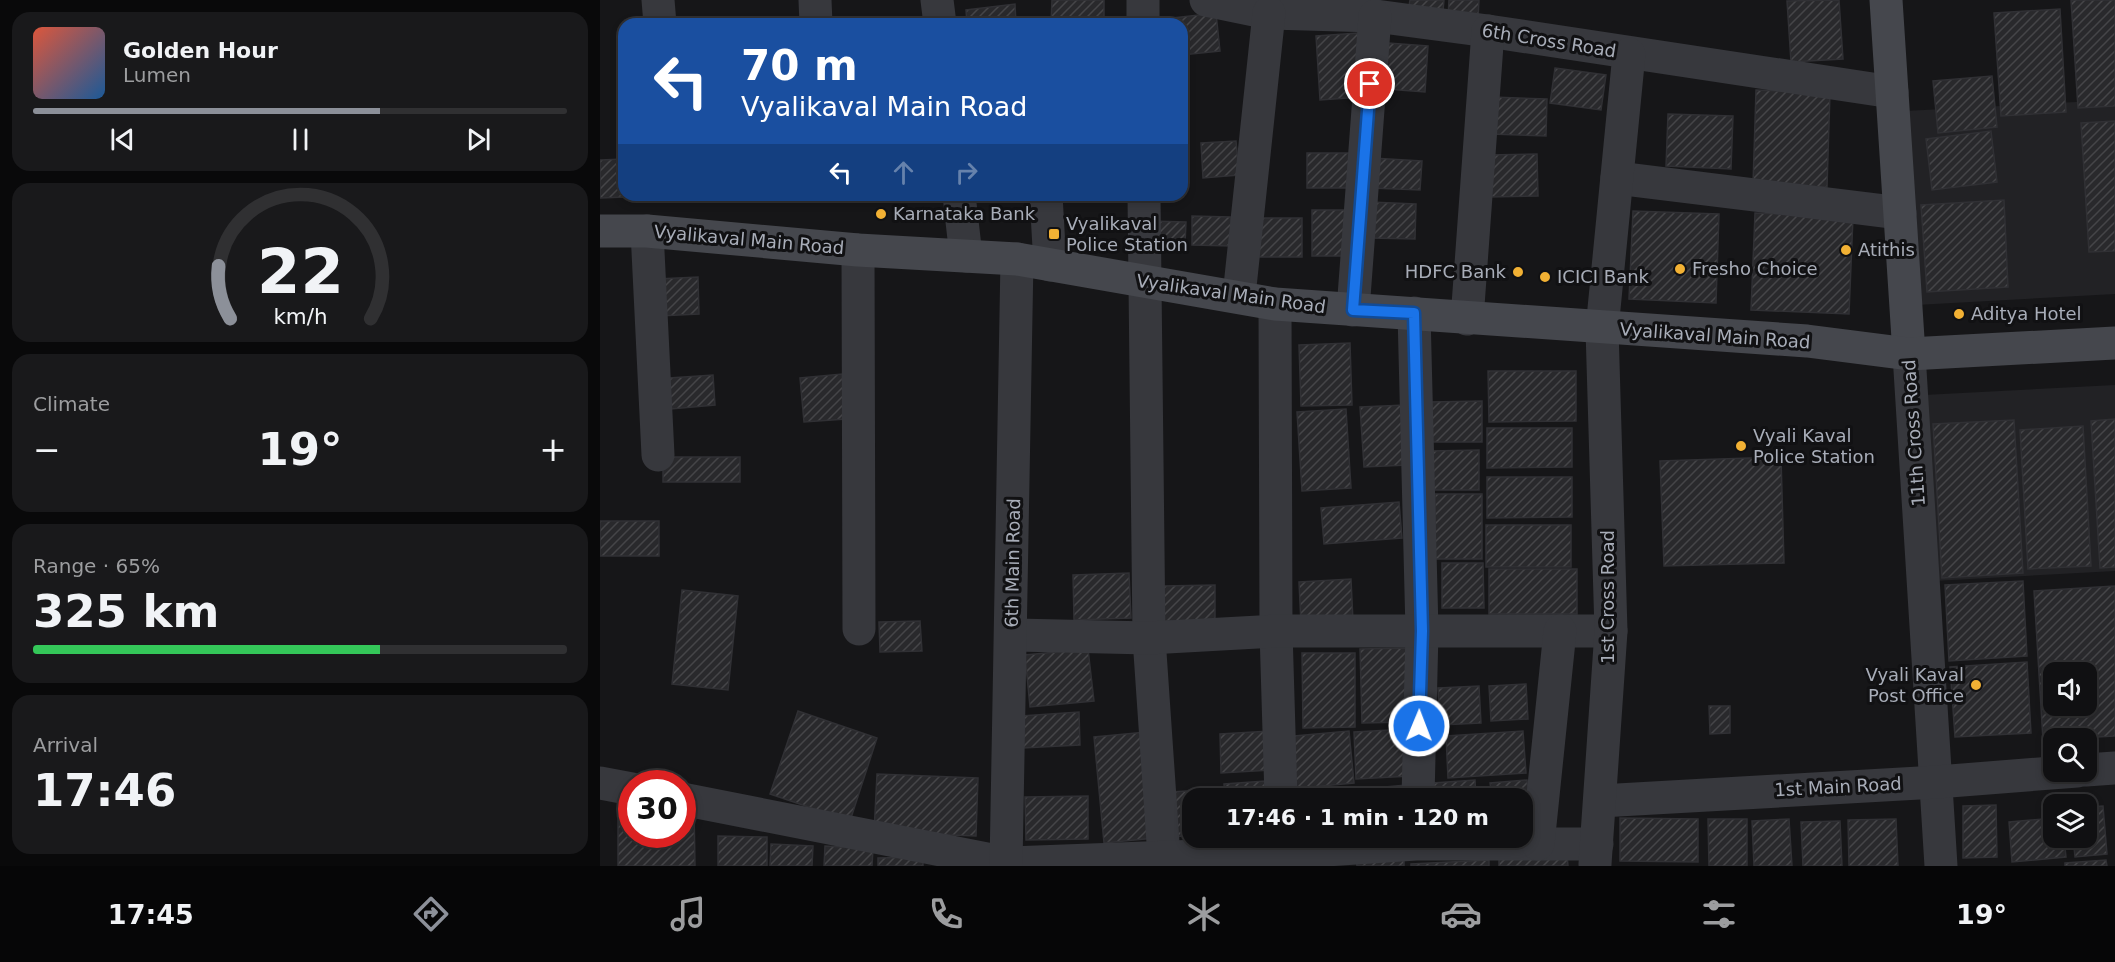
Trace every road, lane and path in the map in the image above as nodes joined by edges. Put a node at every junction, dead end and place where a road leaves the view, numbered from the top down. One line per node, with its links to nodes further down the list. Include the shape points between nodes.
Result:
1 (658, 0): 9 (street)
2 (815, 0): 10 (street)
3 (937, 0): 11 (street)
4 (1143, 0): 12 (street)
5 (1206, 0): 7 (street, 6th Cross Road)
6 (1886, 0): 15 (street, 11th Cross Road)
7 (1269, 13): 8 (street, 6th Cross Road); 28 (street)
8 (1375, 16): 13 (street, 6th Cross Road); 30 (street)
9 (660, 18)
10 (816, 18)
11 (939, 18)
12 (1143, 18)
13 (1488, 31): 14 (street, 6th Cross Road); 32 (street)
14 (1629, 54): 15 (street, 6th Cross Road); 16 (street, 1st Cross Road)
15 (1892, 92): 20 (street, 11th Cross Road)
16 (1617, 178): 20 (street); 33 (street, 1st Cross Road)
17 (960, 201): 24 (street)
18 (1046, 201): 26 (street)
19 (1144, 201): 27 (street)
20 (1900, 213): 35 (street, 11th Cross Road)
21 (600, 231): 22 (street, Vyalikaval Main Road)
22 (647, 231): 23 (street, Vyalikaval Main Road); 36 (street)
23 (858, 250): 24 (street, Vyalikaval Main Road); 37 (street)
24 (966, 256): 25 (street, Vyalikaval Main Road)
25 (1017, 259): 26 (street, Vyalikaval Main Road); 42 (street, 6th Main Road)
26 (1050, 265): 27 (street, Vyalikaval Main Road)
27 (1145, 283): 28 (street, Vyalikaval Main Road); 43 (street)
28 (1239, 296): 29 (street, Vyalikaval Main Road)
29 (1275, 304): 30 (street, Vyalikaval Main Road); 38 (street)
30 (1353, 310): 31 (street, Vyalikaval Main Road)
31 (1414, 313): 32 (street, Vyalikaval Main Road); 39 (street)
32 (1467, 319): 33 (street, Vyalikaval Main Road)
33 (1602, 328): 35 (street, Vyalikaval Main Road, via 1807,341); 41 (street, 1st Cross Road)
34 (2115, 343): 35 (street, Vyalikaval Main Road)
35 (1909, 354): 47 (street, 11th Cross Road)
36 (658, 455)
37 (859, 629)
38 (1276, 631): 39 (street); 43 (street); 50 (street)
39 (1422, 631): 40 (street); 51 (street)
40 (1560, 631): 41 (street); 55 (street)
41 (1611, 631): 52 (street, 1st Cross Road)
42 (1011, 635): 43 (street); 59 (street, 6th Main Road)
43 (1149, 638): 58 (street)
44 (2115, 768): 45 (street)
45 (2097, 769)
46 (2043, 774): 47 (street, 1st Main Road)
47 (1937, 782): 52 (street, 1st Main Road); 60 (street, 11th Cross Road)
48 (600, 783): 49 (street)
49 (618, 786)
50 (1281, 788)
51 (1418, 788)
52 (1600, 801): 57 (street, 1st Cross Road)
53 (696, 802): 59 (street)
54 (1533, 844): 55 (street)
55 (1538, 844): 57 (street)
56 (1252, 848): 58 (street)
57 (1596, 855)
58 (1164, 857): 59 (street)
59 (1006, 864)
60 (1941, 866)

